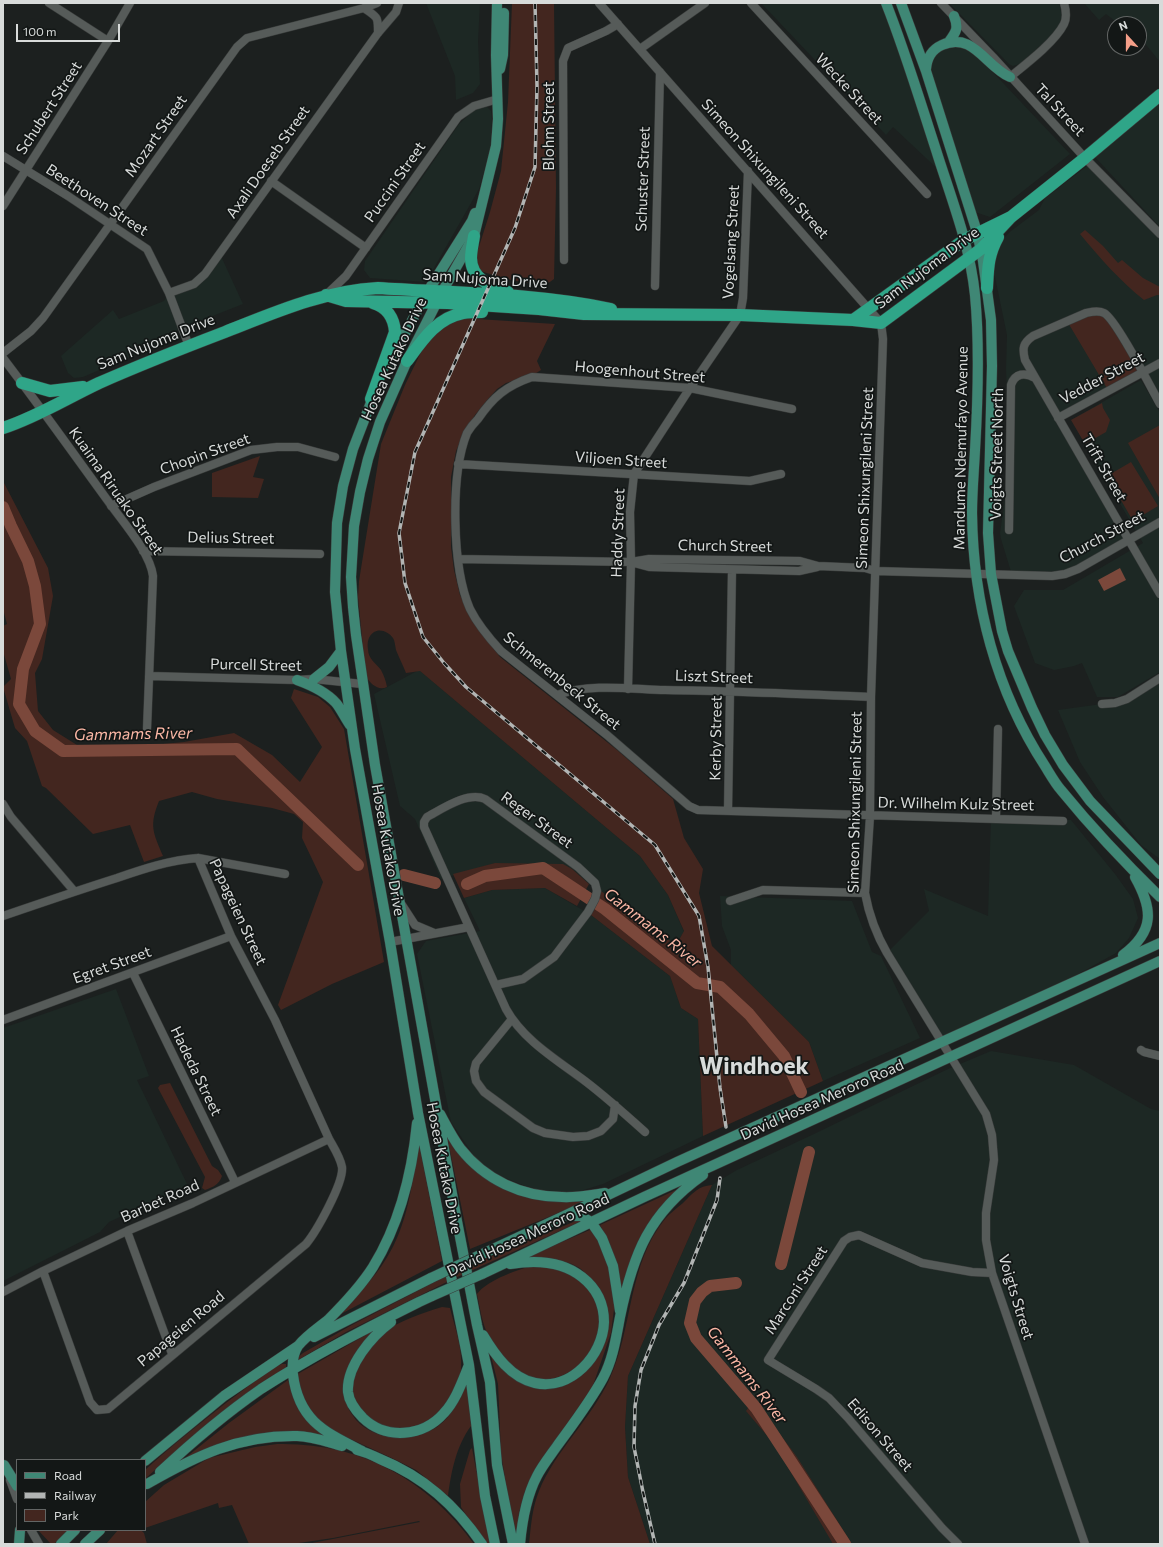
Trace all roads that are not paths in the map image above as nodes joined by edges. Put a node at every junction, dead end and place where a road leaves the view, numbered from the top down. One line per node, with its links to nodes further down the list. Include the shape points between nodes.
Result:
1 (49, 3): 18 (street)
2 (377, 3): 14 (street, Mozart Street)
3 (399, 3): 17 (street, Axali Doeseb Street, via 396,12)
4 (497, 3): 24 (main road, Hosea Kutako Drive)
5 (504, 3): 24 (main road, Hosea Kutako Drive, via 503,55)
6 (599, 3): 16 (street, Simeon Shixungileni Street)
7 (706, 3): 20 (street)
8 (751, 3): 33 (street, Wecke Street)
9 (886, 3): 40 (main road, Mandume Ndemufayo Avenue)
10 (902, 3): 22 (main road, Mandume Ndemufayo Avenue)
11 (941, 3): 15 (street, Tal Street)
12 (1064, 3): 23 (street, via 1064,23 1058,33)
13 (128, 4): 18 (street, Schubert Street)
14 (364, 8): 17 (street, via 378,19); 36 (street, Mozart Street, via 247,38 237,47)
15 (954, 16): 19 (main road, via 956,32); 23 (street, Tal Street)
16 (618, 24): 20 (street, Simeon Shixungileni Street); 44 (street, Blohm Street, via 568,48 563,61)
17 (378, 34): 31 (street, Axali Doeseb Street)
18 (108, 42): 29 (street, Schubert Street)
19 (948, 42): 22 (main road, via 931,52 927,59); 23 (main road, via 959,41 972,46 1001,73)
20 (640, 49): 21 (street, Simeon Shixungileni Street)
21 (660, 72): 30 (street, Simeon Shixungileni Street); 45 (street, Schuster Street)
22 (926, 72): 37 (main road, Mandume Ndemufayo Avenue)
23 (1010, 77): 28 (street, Tal Street)
24 (498, 85): 26 (main road, Hosea Kutako Drive)
25 (1160, 95): 28 (highway, Sam Nujoma Drive)
26 (498, 99): 32 (main road, Hosea Kutako Drive, via 496,146); 41 (street, Puccini Street, via 474,106 458,117)
27 (3, 156): 29 (street, Beethoven Street)
28 (1085, 158): 35 (highway, Sam Nujoma Drive); 38 (street, Tal Street)
29 (26, 170): 34 (street, Schubert Street); 36 (street, Beethoven Street)
30 (748, 171): 54 (street, Simeon Shixungileni Street); 55 (street, Vogelsang Street, via 743,298)
31 (271, 180): 41 (street); 48 (street, Axali Doeseb Street, via 205,274 194,284)
32 (486, 187): 39 (main road, Hosea Kutako Drive); 47 (main road, Hosea Kutako Drive, via 472,221)
33 (927, 194)
34 (3, 206)
35 (1008, 220): 37 (highway, Sam Nujoma Drive); 42 (highway, Sam Nujoma Drive); 46 (highway, via 990,252)
36 (111, 224): 48 (street, Beethoven Street, via 147,249); 59 (street, Mozart Street, via 42,318 31,331)
37 (977, 232): 40 (highway, Sam Nujoma Drive); 42 (main road, Mandume Ndemufayo Avenue)
38 (1160, 234)
39 (474, 236): 50 (main road, Hosea Kutako Drive); 52 (highway, via 471,259 476,275)
40 (964, 240): 43 (main road, Mandume Ndemufayo Avenue); 54 (highway, Sam Nujoma Drive)
41 (366, 248): 49 (street, Puccini Street, via 346,276)
42 (981, 249): 43 (highway, Sam Nujoma Drive); 46 (main road, Mandume Ndemufayo Avenue)
43 (969, 258): 57 (highway, Sam Nujoma Drive); 90 (main road, Mandume Ndemufayo Avenue, via 977,324 972,514)
44 (564, 260)
45 (655, 286)
46 (987, 288): 91 (main road, Mandume Ndemufayo Avenue, via 992,366 988,534)
47 (428, 291): 49 (highway, Sam Nujoma Drive, via 378,288 354,289); 50 (highway, Sam Nujoma Drive); 53 (main road, Hosea Kutako Drive)
48 (169, 293): 58 (street, Beethoven Street)
49 (326, 295): 51 (highway, Sam Nujoma Drive, via 346,301); 58 (highway, Sam Nujoma Drive)
50 (440, 298): 52 (highway, Sam Nujoma Drive); 53 (highway, Sam Nujoma Drive); 61 (main road, Hosea Kutako Drive)
51 (364, 300): 53 (highway, Sam Nujoma Drive); 69 (highway, via 385,309 394,323 395,332)
52 (524, 302): 55 (highway, Sam Nujoma Drive, via 574,302 641,315); 61 (highway, via 462,313 449,318 431,330)
53 (422, 303): 69 (main road, Hosea Kutako Drive, via 390,360)
54 (869, 308): 56 (highway, Sam Nujoma Drive); 57 (street, Simeon Shixungileni Street)
55 (740, 315): 56 (highway, Sam Nujoma Drive); 68 (street, Haddy Street)
56 (853, 320): 57 (highway, Sam Nujoma Drive)
57 (881, 323): 89 (street, Simeon Shixungileni Street, via 883,339)
58 (189, 346): 67 (highway, Sam Nujoma Drive)
59 (3, 353)
60 (3, 358): 66 (street, Kuaima Riruako Street)
61 (406, 361): 99 (main road, Hosea Kutako Drive, via 380,422 368,459 354,526 352,607)
62 (1160, 363): 63 (street, Vedder Street)
63 (1142, 372): 65 (street, Trift Street, via 1111,319 1104,313 1092,312 1027,340 1023,352); 70 (street, Trift Street); 73 (street, Vedder Street)
64 (532, 377): 68 (street, Hoogenhout Street); 76 (street, Schmerenbeck Street, via 505,388 488,404 468,432)
65 (1035, 378): 73 (street, Trift Street); 81 (street, Voigts Street North, via 1024,374 1017,375 1011,385)
66 (22, 383): 67 (highway, via 50,391); 72 (street, Kuaima Riruako Street)
67 (99, 384): 72 (highway, Sam Nujoma Drive)
68 (690, 388): 71 (street, Hoogenhout Street); 77 (street, Haddy Street)
69 (372, 399): 93 (main road, Hosea Kutako Drive, via 353,449 337,523 335,592)
70 (1160, 404)
71 (792, 409)
72 (44, 412): 74 (highway, Sam Nujoma Drive); 79 (street, Kuaima Riruako Street)
73 (1058, 418): 82 (street, Trift Street)
74 (3, 428)
75 (335, 458): 79 (street, Chopin Street, via 298,447 251,450)
76 (458, 464): 77 (street, Viljoen Street); 85 (street, Schmerenbeck Street)
77 (634, 474): 78 (street, Viljoen Street, via 750,481); 86 (street, Haddy Street, via 630,512)
78 (781, 474)
79 (111, 506): 83 (street, Kuaima Riruako Street)
80 (1160, 522): 82 (street, Church Street)
81 (1009, 530)
82 (1129, 539): 91 (street, Church Street, via 1078,569 1064,574); 92 (street, Trift Street)
83 (143, 551): 84 (street, Delius Street); 94 (street, Kuaima Riruako Street, via 152,567 153,576)
84 (320, 554)
85 (458, 559): 86 (street, Church Street); 102 (street, Schmerenbeck Street, via 470,608 487,636 515,663)
86 (631, 562): 87 (street, Church Street, via 649,559 800,561); 88 (street, Church Street, via 649,567); 100 (street, Haddy Street)
87 (818, 566): 88 (street, Church Street, via 799,571); 89 (street, Church Street, via 865,568)
88 (732, 570): 101 (street, Kerby Street)
89 (875, 571): 90 (street, Church Street); 103 (street, Simeon Shixungileni Street)
90 (976, 574): 91 (street, Church Street); 114 (main road, Mandume Ndemufayo Avenue, via 994,660 1012,708 1030,744 1060,789)
91 (991, 574): 116 (main road, Mandume Ndemufayo Avenue, via 1004,638 1045,735 1063,765 1090,801)
92 (1160, 594)
93 (341, 651): 96 (main road, via 329,667); 98 (main road, Hosea Kutako Drive)
94 (149, 676): 97 (street, Purcell Street); 106 (street, Kuaima Riruako Street)
95 (1160, 678): 104 (street, via 1127,699)
96 (314, 679): 97 (street, Purcell Street); 98 (street, Purcell Street)
97 (297, 680): 105 (main road, via 315,688 336,703)
98 (346, 682): 99 (street, Purcell Street); 105 (main road, Hosea Kutako Drive)
99 (362, 684): 120 (main road, Hosea Kutako Drive)
100 (628, 689): 101 (street, Liszt Street); 102 (street, Liszt Street, via 574,690)
101 (731, 691): 103 (street, Liszt Street); 109 (street, Kerby Street)
102 (557, 695): 109 (street, Schmerenbeck Street, via 690,806 698,810)
103 (871, 697): 110 (street, Simeon Shixungileni Street)
104 (1102, 704)
105 (352, 728): 127 (main road, Hosea Kutako Drive)
106 (147, 729)
107 (998, 730): 111 (street)
108 (3, 804): 117 (street, via 10,817)
109 (728, 811): 110 (street, Dr. Wilhelm Kulz Street)
110 (870, 816): 111 (street, Dr. Wilhelm Kulz Street); 118 (street, Simeon Shixungileni Street)
111 (996, 818): 112 (street, Dr. Wilhelm Kulz Street)
112 (1063, 820)
113 (198, 858): 115 (street); 117 (street, Papageien Street, via 154,866); 125 (street, Papageien Street)
114 (1130, 868): 119 (main road, Mandume Ndemufayo Avenue); 132 (main road, via 1148,907 1146,924 1135,946)
115 (285, 874)
116 (1160, 874)
117 (74, 891): 122 (street, Papageien Street)
118 (866, 893): 121 (street, via 763,890); 137 (street, Simeon Shixungileni Street, via 867,905 877,935)
119 (1160, 897)
120 (399, 901): 124 (street, via 415,925); 126 (main road, Hosea Kutako Drive)
121 (730, 901)
122 (3, 916)
123 (470, 926): 124 (street); 134 (street, Reger Street); 134 (street, Reger Street, via 424,825 427,817 467,798 476,796 485,799 578,867 595,883 597,891 588,912 554,957 523,979)
124 (435, 933): 126 (street)
125 (231, 936): 133 (street, Egret Street); 145 (street, Papageien Street, via 275,1020)
126 (406, 939): 127 (street); 142 (main road, Hosea Kutako Drive)
127 (390, 942): 143 (main road, Hosea Kutako Drive)
128 (1160, 943): 132 (main road, David Hosea Meroro Road)
129 (1160, 961): 131 (main road, David Hosea Meroro Road)
130 (1160, 964): 131 (main road)
131 (1146, 968): 140 (main road, David Hosea Meroro Road)
132 (1099, 970): 137 (main road, David Hosea Meroro Road)
133 (133, 973): 136 (street, Egret Street); 147 (street, Hadeda Street)
134 (496, 985): 135 (street, Reger Street)
135 (512, 1019): 141 (street, Reger Street, via 527,1036); 141 (street, via 476,1063 476,1081 484,1092 533,1128 560,1136 588,1136 601,1131 613,1119)
136 (3, 1020)
137 (942, 1041): 140 (street); 148 (main road, David Hosea Meroro Road)
138 (1141, 1050): 139 (street)
139 (1160, 1056)
140 (950, 1058): 146 (main road, David Hosea Meroro Road); 154 (street, Voigts Street, via 986,1114 992,1135 994,1160 986,1213 986,1240)
141 (615, 1105): 144 (street, Reger Street)
142 (436, 1109): 148 (main road, via 469,1158 489,1176 510,1187 563,1198); 158 (main road, Hosea Kutako Drive)
143 (418, 1113): 159 (main road, via 407,1188 382,1253 343,1305); 162 (main road, Hosea Kutako Drive)
144 (645, 1132)
145 (329, 1139): 147 (street, Barbet Road); 160 (street, Papageien Road, via 342,1168 339,1183 312,1236 306,1244)
146 (738, 1154): 150 (main road, David Hosea Meroro Road); 157 (main road, via 686,1187 658,1218 640,1247)
147 (235, 1182): 151 (street, Barbet Road)
148 (612, 1192): 149 (main road, David Hosea Meroro Road)
149 (564, 1216): 150 (main road, via 581,1216); 159 (main road, David Hosea Meroro Road, bridge, via 431,1278)
150 (590, 1222): 152 (main road, David Hosea Meroro Road); 157 (main road, via 602,1238 613,1266)
151 (127, 1231): 153 (street, Barbet Road); 160 (street)
152 (499, 1266): 156 (main road, David Hosea Meroro Road, bridge); 158 (main road, via 526,1262 555,1264 578,1274 588,1282 598,1295 604,1320 598,1346 575,1375 558,1382 535,1383 512,1372 495,1355)
153 (43, 1271): 155 (street, Barbet Road); 160 (street, Papageien Road, via 90,1402 97,1410 108,1409)
154 (992, 1273): 161 (street, Marconi Street, via 922,1263 859,1235 850,1237 844,1241); 183 (street, Voigts Street)
155 (3, 1292)
156 (419, 1302): 162 (main road, via 382,1328 355,1364 348,1393 355,1410 367,1422 386,1432 422,1429 435,1422 449,1407); 163 (main road, David Hosea Meroro Road)
157 (620, 1316): 181 (main road, via 614,1350 603,1377 586,1407 536,1477 527,1505)
158 (477, 1325): 180 (main road, Hosea Kutako Drive, via 490,1382 497,1466)
159 (298, 1346): 163 (main road, via 293,1356); 165 (main road, David Hosea Meroro Road, via 224,1396)
160 (172, 1354)
161 (768, 1360): 182 (street, Edison Street, via 833,1402)
162 (469, 1365): 179 (main road, Hosea Kutako Drive, via 485,1496)
163 (293, 1370): 164 (main road, via 300,1403 307,1415 329,1434); 168 (main road, David Hosea Meroro Road, via 228,1413)
164 (362, 1451): 168 (main road, via 297,1436 250,1440 209,1452); 178 (main road, via 404,1470 430,1487 452,1506)
165 (146, 1460)
166 (4, 1464): 167 (main road); 169 (street)
167 (16, 1484)
168 (146, 1484)
169 (16, 1496)
170 (20, 1531): 174 (main road)
171 (32, 1531): 175 (street)
172 (74, 1531): 176 (main road)
173 (99, 1531): 177 (main road)
174 (19, 1544)
175 (39, 1544)
176 (61, 1544)
177 (85, 1544)
178 (482, 1544)
179 (495, 1544)
180 (513, 1544)
181 (520, 1544)
182 (958, 1544)
183 (1085, 1544)

